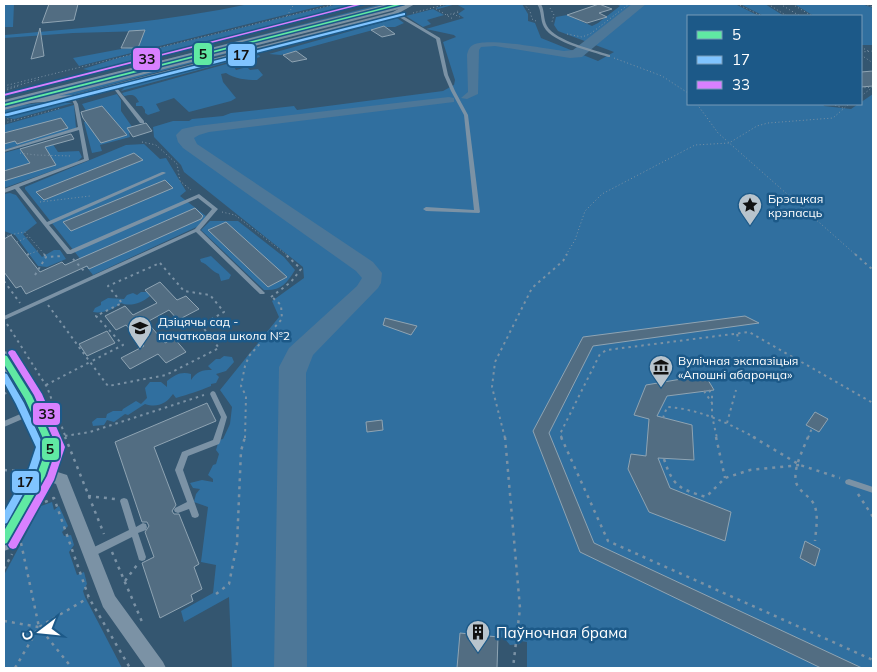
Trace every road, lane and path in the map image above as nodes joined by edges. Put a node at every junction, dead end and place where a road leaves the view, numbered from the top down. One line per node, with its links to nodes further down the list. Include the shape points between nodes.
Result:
1 (294, 4): 24 (path)
2 (331, 4): 3 (path); 24 (path)
3 (336, 4)
4 (374, 4): 42 (highway)
5 (412, 4): 15 (street)
6 (540, 4): 28 (lane, via 547,30)
7 (546, 4): 27 (path, via 554,15)
8 (628, 4): 28 (path, via 590,34)
9 (738, 4): 20 (path)
10 (768, 4): 21 (path)
11 (780, 4): 22 (path)
12 (792, 4): 23 (path)
13 (864, 4): 14 (path)
14 (873, 7)
15 (398, 8): 38 (street); 44 (highway); 66 (lane, via 438,38 446,75 466,115 477,212)
16 (433, 8): 19 (path)
17 (457, 11): 18 (path)
18 (453, 14): 19 (path); 25 (path)
19 (447, 15): 26 (path)
20 (760, 15)
21 (785, 15)
22 (798, 15)
23 (810, 15)
24 (287, 16): 36 (path)
25 (460, 17)
26 (453, 19)
27 (551, 24)
28 (561, 37): 33 (lane)
29 (862, 48): 30 (path)
30 (868, 51): 31 (path); 32 (path)
31 (873, 51)
32 (862, 52)
33 (609, 56): 40 (path, via 650,70)
34 (862, 56): 35 (path)
35 (873, 63)
36 (55, 75): 39 (path); 39 (path, via 18,85 19,88)
37 (873, 87): 41 (path)
38 (115, 88): 43 (street); 52 (lane)
39 (4, 89)
40 (687, 92)
41 (862, 95)
42 (4, 97)
43 (73, 98): 44 (street); 53 (lane)
44 (20, 100): 45 (highway)
45 (4, 105)
46 (698, 105): 55 (path)
47 (835, 105): 49 (path)
48 (848, 105): 49 (path)
49 (843, 108): 55 (path, via 833,118 758,126)
50 (4, 118): 51 (path)
51 (16, 120)
52 (142, 122)
53 (81, 128): 56 (lane); 58 (lane)
54 (142, 142): 63 (path, via 156,145 177,164 180,181)
55 (728, 143): 75 (path); 137 (path, via 695,144 602,194 585,211 575,240 563,261 532,288 495,362 492,387 507,446 520,608)
56 (16, 148): 57 (lane); 58 (path, via 26,156)
57 (4, 151)
58 (86, 157): 60 (lane, via 87,160)
59 (164, 173): 67 (lane)
60 (16, 187): 61 (lane); 64 (lane)
61 (4, 191)
62 (93, 196): 64 (path)
63 (199, 196): 65 (lane); 67 (lane, via 70,253)
64 (29, 204): 67 (lane)
65 (215, 209): 68 (lane); 80 (path, via 235,216 301,269)
66 (426, 209)
67 (46, 224)
68 (197, 230): 77 (lane); 79 (lane)
69 (4, 236): 70 (path, via 25,232)
70 (29, 237): 71 (path); 72 (path)
71 (17, 242)
72 (40, 250): 73 (path); 74 (path)
73 (27, 255)
74 (46, 258): 76 (path); 77 (path, via 70,256)
75 (873, 270)
76 (34, 274)
77 (91, 280): 81 (lane)
78 (4, 282): 81 (path)
79 (262, 293): 80 (path)
80 (272, 297): 128 (path, via 281,305 282,319 249,356 241,386 246,396 246,433 241,451 237,544 229,584)
81 (24, 309): 83 (lane)
82 (50, 309): 89 (path)
83 (4, 319): 90 (path)
84 (737, 333): 85 (path); 87 (path); 97 (path, via 749,332)
85 (724, 335): 86 (path); 133 (path, via 622,346 600,354 560,434 608,541)
86 (726, 340)
87 (739, 341)
88 (4, 358): 99 (main road)
89 (88, 362): 89 (path, via 108,386 166,375 219,348 201,325 224,312 210,296 184,292 160,263 108,286 122,303 96,316 123,345); 90 (path)
90 (46, 385): 105 (path)
91 (709, 390): 98 (path)
92 (736, 390): 103 (path)
93 (704, 391): 98 (path)
94 (8, 392): 95 (path)
95 (4, 394)
96 (213, 394): 105 (path, via 185,400 90,432); 116 (lane, via 224,417 216,442 186,454 178,470)
97 (873, 403)
98 (712, 404): 100 (path)
99 (35, 410): 102 (lane); 109 (main road, via 51,447)
100 (712, 416): 101 (path, via 667,407); 103 (path); 110 (path)
101 (664, 418)
102 (5, 422)
103 (727, 423): 107 (path)
104 (812, 428): 107 (path)
105 (65, 436): 114 (path)
106 (664, 459): 110 (path, via 667,476 680,488 706,497)
107 (800, 465): 110 (path, via 750,470); 112 (path); 123 (path, via 796,481 817,513)
108 (4, 470): 111 (path, via 26,471)
109 (42, 473): 122 (main road); 125 (street, via 62,480)
110 (725, 478)
111 (21, 479)
112 (849, 482): 113 (lane); 119 (path)
113 (873, 490)
114 (88, 496): 115 (path); 124 (path)
115 (124, 501): 121 (lane)
116 (191, 504): 117 (lane); 118 (lane)
117 (178, 510)
118 (195, 515)
119 (873, 517)
120 (144, 527): 121 (lane)
121 (134, 532): 124 (lane); 126 (lane)
122 (12, 540): 131 (path)
123 (815, 540)
124 (109, 544): 125 (lane); 127 (path)
125 (91, 553): 136 (street, via 109,601)
126 (142, 557): 127 (path)
127 (125, 581): 132 (path)
128 (216, 594)
129 (89, 598): 131 (path)
130 (4, 621): 131 (path)
131 (39, 627): 134 (path); 135 (path)
132 (147, 632)
133 (873, 660)
134 (15, 668)
135 (72, 668)
136 (157, 668)
137 (513, 668)

